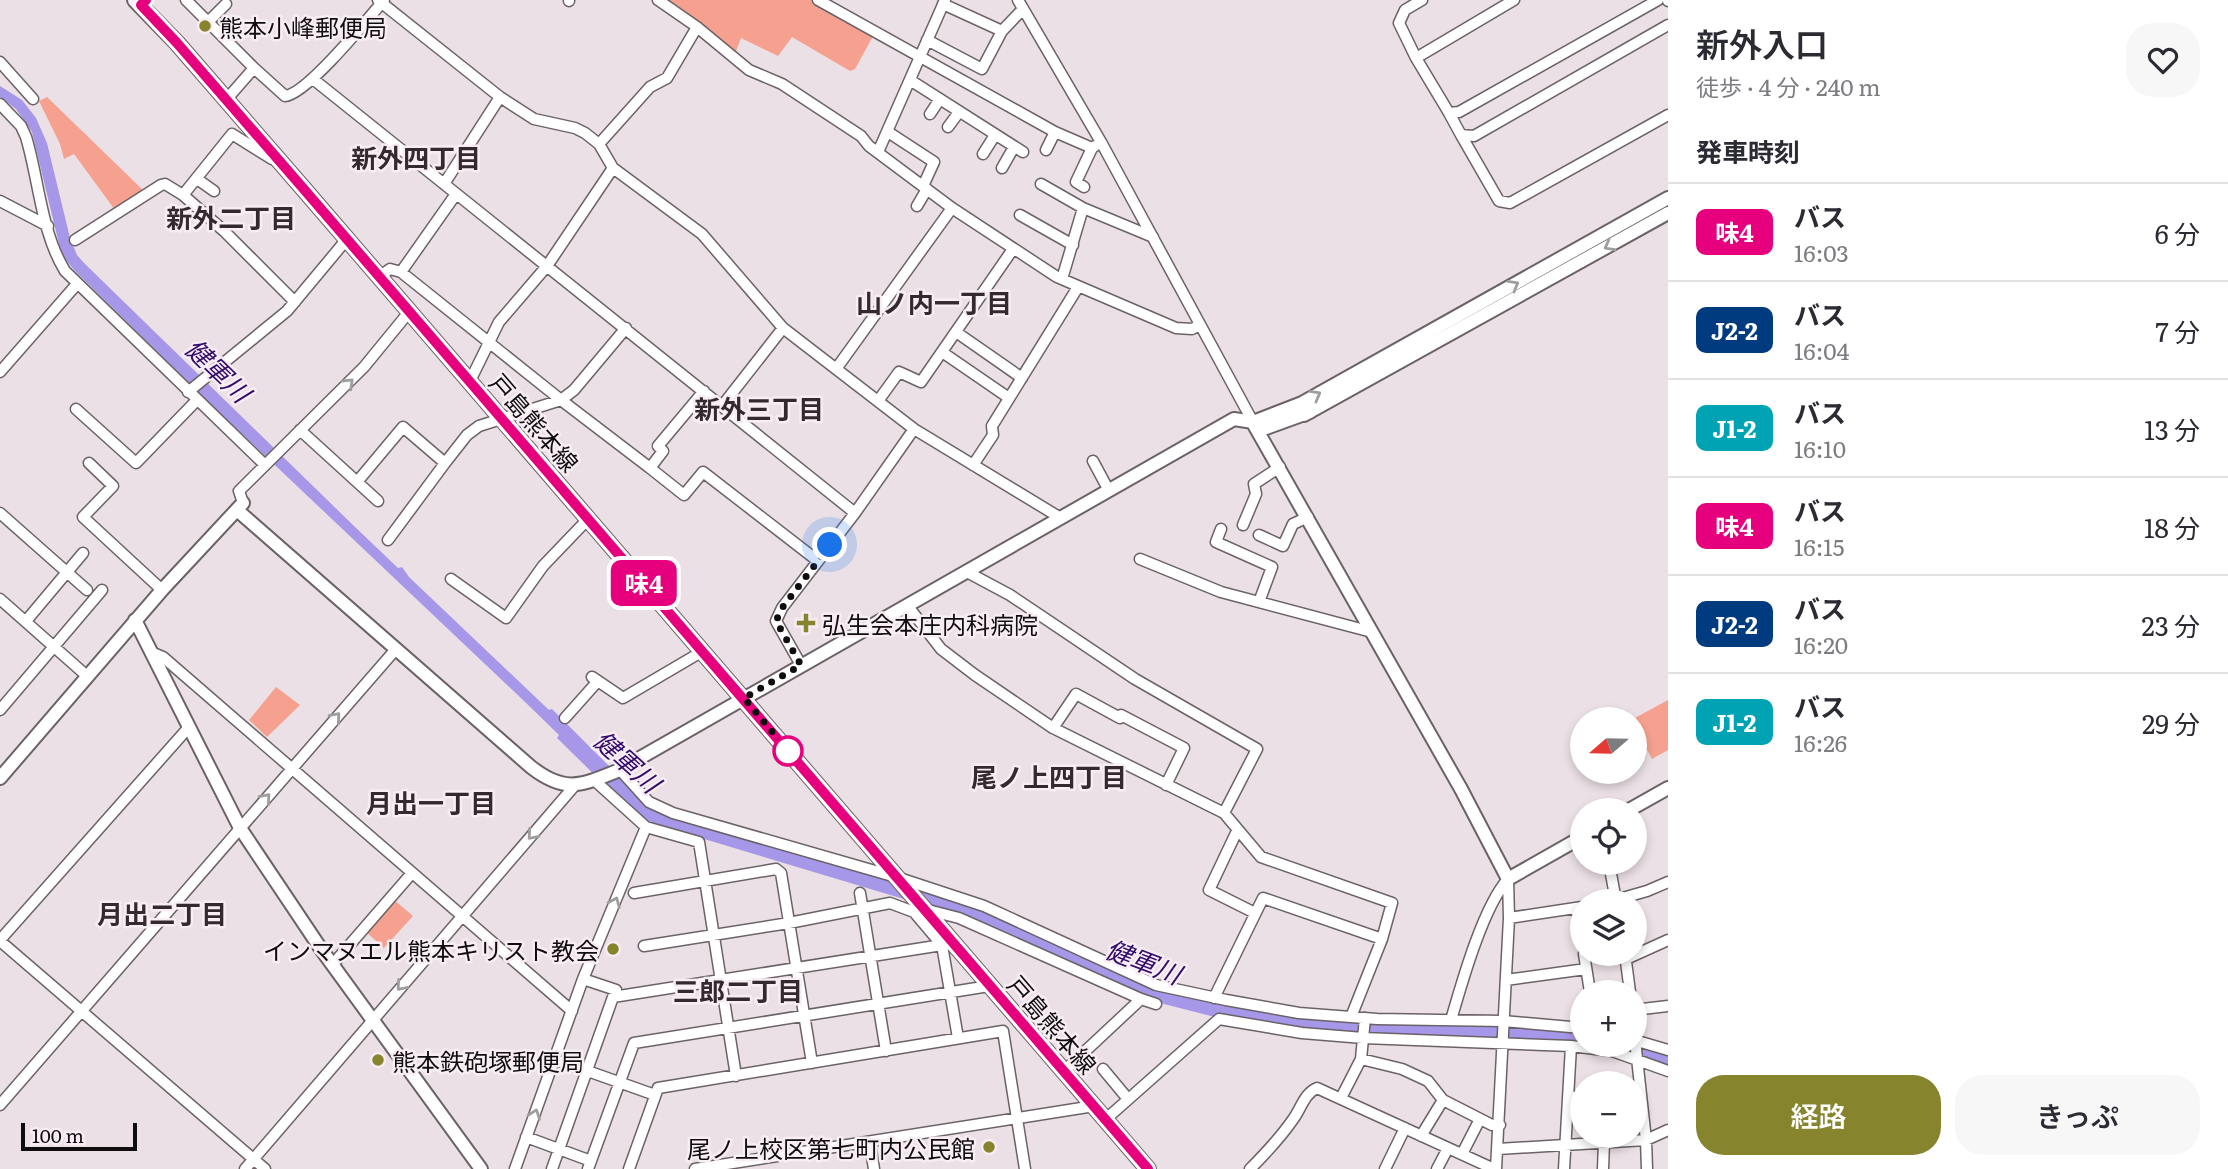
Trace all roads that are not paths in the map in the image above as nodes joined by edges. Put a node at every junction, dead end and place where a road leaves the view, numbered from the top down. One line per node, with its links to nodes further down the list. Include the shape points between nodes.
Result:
1 (186, 0): 12 (street)
2 (658, 0): 14 (street)
3 (818, 0): 17 (street)
4 (1422, 0): 18 (street, via 1405,10 1399,23)
5 (1514, 0): 18 (street)
6 (1658, 0): 29 (street, via 1459,112)
7 (382, 1): 21 (street); 23 (street)
8 (140, 2): 26 (main road, 戸島熊本線)
9 (944, 2): 15 (street); 16 (street)
10 (226, 4): 12 (street)
11 (1020, 5): 15 (street); 38 (street)
12 (208, 22): 20 (street)
13 (1668, 25): 36 (street, via 1474,135)
14 (698, 27): 37 (street, via 667,78 650,87); 40 (street, via 750,70 782,84)
15 (1002, 31): 16 (street, via 982,69)
16 (927, 40): 17 (street)
17 (918, 56): 22 (street); 34 (street)
18 (1416, 58): 29 (street)
19 (0, 62): 24 (street)
20 (254, 68): 21 (street, via 285,96); 26 (street)
21 (313, 79): 46 (street)
22 (910, 80): 25 (street); 33 (street)
23 (500, 97): 37 (street, via 534,119 575,128); 46 (street)
24 (33, 99)
25 (940, 99): 28 (street); 30 (street)
26 (226, 100): 42 (main road, 戸島熊本線)
27 (0, 104): 60 (street, via 26,137)
28 (959, 112): 32 (street); 35 (street)
29 (1449, 113): 36 (street)
30 (930, 114)
31 (1668, 115): 36 (street, via 1510,203 1499,201)
32 (948, 127)
33 (888, 132): 40 (street); 49 (street, via 934,162)
34 (1055, 132): 38 (street); 39 (street)
35 (995, 135): 41 (street); 44 (street, via 1019,149)
36 (1461, 135)
37 (599, 144): 43 (street)
38 (1096, 145): 48 (street, via 1076,182); 61 (street)
39 (1046, 150)
40 (878, 152): 49 (street)
41 (983, 154)
42 (283, 166): 45 (street, via 232,134); 62 (main road, 戸島熊本線)
43 (614, 168): 66 (street); 76 (street, via 702,234)
44 (1002, 168)
45 (197, 179): 50 (street); 52 (street)
46 (444, 184): 51 (street)
47 (1041, 184): 57 (street)
48 (1084, 187)
49 (925, 188): 55 (street); 56 (street)
50 (215, 191)
51 (456, 194): 66 (street); 67 (street)
52 (183, 195): 63 (street, via 161,185); 72 (street)
53 (1668, 198): 94 (street, one-way to 53, via 1302,403)
54 (0, 201): 60 (street)
55 (917, 206)
56 (953, 208): 65 (street); 80 (street)
57 (1083, 208): 61 (street); 64 (street)
58 (1668, 213): 92 (street, one-way to 92)
59 (1020, 215): 64 (street)
60 (48, 226): 70 (street, via 58,260)
61 (1153, 237): 74 (street)
62 (347, 239): 68 (main road, 戸島熊本線); 72 (street)
63 (75, 240)
64 (1073, 245): 69 (street)
65 (1013, 250): 69 (street); 77 (street)
66 (547, 265): 75 (street); 78 (street)
67 (401, 272): 68 (street, via 390,269); 78 (street)
68 (379, 276): 73 (main road, 戸島熊本線)
69 (1062, 279): 71 (street)
70 (77, 284): 81 (street); 84 (street)
71 (1078, 287): 74 (street, via 1176,328); 82 (street)
72 (295, 302): 84 (street)
73 (409, 312): 83 (main road, 戸島熊本線); 96 (street, one-way to 73, via 365,367)
74 (1200, 325): 94 (street)
75 (626, 328): 85 (street); 88 (street)
76 (783, 328): 80 (street); 90 (street)
77 (956, 332): 79 (street); 82 (street)
78 (488, 341): 83 (street); 88 (street)
79 (942, 352): 86 (street); 89 (street, via 921,382 899,372)
80 (836, 369): 89 (street)
81 (0, 372)
82 (1022, 378): 86 (street)
83 (470, 381): 93 (main road, 戸島熊本線)
84 (190, 391): 87 (street)
85 (704, 391): 90 (street); 104 (street, via 658,446 663,451)
86 (1009, 398): 102 (street)
87 (197, 400): 91 (street, via 135,463); 101 (street)
88 (561, 400): 93 (street); 104 (street)
89 (878, 401): 95 (street)
90 (722, 406): 110 (street)
91 (76, 409)
92 (1310, 412): 94 (street, via 1266,428); 97 (street, via 1271,437)
93 (502, 420): 100 (street, via 479,426 467,435); 113 (main road, 戸島熊本線)
94 (1253, 422): 97 (street); 106 (street, via 1234,419)
95 (914, 429): 102 (street); 110 (street)
96 (300, 430): 101 (street); 105 (street)
97 (1272, 452): 103 (street)
98 (1093, 461): 106 (street)
99 (89, 463): 126 (street, via 113,486 83,517)
100 (445, 463): 105 (street, via 403,427); 117 (street)
101 (266, 464): 107 (street)
102 (973, 465): 111 (street)
103 (1280, 467): 112 (street); 114 (street, via 1254,484 1256,494)
104 (650, 468): 120 (street, via 684,495 703,472)
105 (357, 482): 108 (street)
106 (1108, 489): 111 (street)
107 (240, 501): 126 (street); 134 (street)
108 (378, 501)
109 (0, 513): 121 (street)
110 (855, 513): 120 (street)
111 (1059, 517): 122 (street)
112 (1308, 517): 116 (street, via 1293,524 1283,546); 132 (street)
113 (589, 518): 123 (street, via 543,566 506,618); 135 (main road, 戸島熊本線)
114 (1243, 525)
115 (1222, 529): 128 (street, via 1216,542 1272,568)
116 (1259, 535)
117 (388, 540)
118 (83, 553): 121 (street)
119 (1140, 559): 128 (street, via 1221,592)
120 (818, 561): 137 (street, via 776,621)
121 (68, 571): 124 (street); 131 (street)
122 (967, 572): 129 (street); 152 (street, via 1010,595 1135,679 1257,749)
123 (451, 579)
124 (87, 590)
125 (102, 590): 133 (street)
126 (162, 590): 130 (street)
127 (0, 599): 131 (street)
128 (1259, 602): 132 (street)
129 (907, 605): 137 (street); 143 (street, via 941,649)
130 (135, 620): 136 (street); 138 (street)
131 (26, 621): 133 (street)
132 (1372, 632): 159 (street)
133 (55, 647): 138 (street); 140 (street)
134 (396, 649): 144 (street, one-way to 134); 148 (street, via 547,780)
135 (703, 651): 139 (main road, 戸島熊本線); 141 (street, via 623,698 595,679)
136 (151, 652): 142 (street); 144 (street, via 163,657)
137 (801, 665): 139 (street)
138 (87, 676): 146 (street)
139 (744, 698): 145 (street); 158 (main road, 戸島熊本線)
140 (0, 710)
141 (565, 718)
142 (189, 727): 154 (street); 174 (street)
143 (1053, 728): 149 (street); 149 (street, via 1076,694 1184,748)
144 (291, 768): 154 (street, one-way to 144); 157 (street)
145 (618, 771): 147 (street); 158 (street, via 649,802 673,813)
146 (0, 778)
147 (596, 780): 148 (street); 153 (street)
148 (576, 783): 169 (street, one-way to 169)
149 (1166, 785): 152 (street)
150 (1668, 788): 151 (street)
151 (1647, 800)
152 (1224, 813): 155 (street)
153 (646, 827): 160 (street, via 699,842); 184 (street, one-way to 153)
154 (240, 828): 180 (street); 197 (street)
155 (1237, 831): 168 (street, via 1209,890); 173 (street, via 1261,857 1392,903)
156 (1570, 843): 159 (street)
157 (412, 873): 169 (street); 180 (street)
158 (896, 877): 166 (main road, 戸島熊本線); 191 (street, via 984,906 1156,985)
159 (1508, 879): 170 (street); 203 (street, via 1497,891)
160 (705, 881): 164 (street); 171 (street, via 776,869); 172 (street)
161 (1668, 882): 162 (street)
162 (1647, 891)
163 (860, 893): 165 (street)
164 (634, 894)
165 (862, 909): 171 (street); 176 (street, via 890,903 914,912); 179 (street)
166 (924, 909): 176 (main road, 戸島熊本線); 192 (street, via 959,918)
167 (1570, 909): 170 (street)
168 (1255, 913): 173 (street, via 1263,898); 191 (street)
169 (462, 916): 198 (street); 202 (street, one-way to 202)
170 (1509, 918): 185 (street)
171 (789, 923): 172 (street); 182 (street)
172 (714, 935): 177 (street); 187 (street)
173 (1382, 939): 200 (street)
174 (0, 940): 197 (street)
175 (1668, 940): 178 (street)
176 (947, 944): 179 (street); 188 (main road, 戸島熊本線); 189 (street)
177 (644, 946)
178 (1647, 948)
179 (870, 956): 182 (street); 193 (street)
180 (332, 964): 202 (street)
181 (1586, 966): 183 (street)
182 (796, 969): 187 (street); 199 (street)
183 (1586, 969): 185 (street); 186 (street)
184 (583, 979): 190 (street, via 616,990); 198 (street)
185 (1506, 980): 204 (street)
186 (1588, 980)
187 (722, 981): 190 (street); 206 (street)
188 (989, 986): 189 (street); 222 (main road, 戸島熊本線)
189 (950, 992): 193 (street); 208 (street)
190 (613, 997): 221 (street)
191 (1214, 998): 200 (street)
192 (1141, 999): 194 (street); 222 (street)
193 (878, 1004): 199 (street); 213 (street)
194 (1156, 1004)
195 (1668, 1006): 196 (street)
196 (1647, 1008)
197 (82, 1011): 232 (street); 252 (street)
198 (572, 1011): 216 (street)
199 (804, 1016): 206 (street); 219 (street)
200 (1351, 1017): 201 (street)
201 (1365, 1018): 203 (street); 207 (street)
202 (373, 1019): 252 (street); 256 (street)
203 (1451, 1020): 204 (street)
204 (1503, 1021): 205 (street); 209 (street)
205 (1570, 1027)
206 (729, 1028): 225 (street); 226 (street, via 634,1043)
207 (1363, 1037): 209 (street); 217 (street); 230 (street, via 1302,1033 1219,1019)
208 (958, 1038): 213 (street); 234 (street, via 1003,1031)
209 (1503, 1041): 211 (street); 237 (street)
210 (1647, 1042): 212 (street)
211 (1570, 1046): 228 (street)
212 (1668, 1050)
213 (886, 1051): 219 (street)
214 (1629, 1057): 218 (street)
215 (1637, 1057): 218 (street)
216 (554, 1059): 221 (street); 241 (street, one-way to 216)
217 (1361, 1059): 229 (street); 231 (street, via 1428,1081)
218 (1637, 1060): 223 (street); 224 (street)
219 (812, 1063): 225 (street)
220 (1103, 1069): 230 (street)
221 (587, 1070): 226 (street); 249 (street)
222 (1064, 1071): 233 (main road, 戸島熊本線)
223 (1637, 1071)
224 (1668, 1071)
225 (736, 1076): 227 (street, via 658,1088)
226 (620, 1083): 227 (street); 253 (street)
227 (655, 1095): 259 (street)
228 (1569, 1097): 244 (street)
229 (1341, 1098): 238 (street); 264 (street, via 1313,1089 1269,1151)
230 (1128, 1099): 235 (street)
231 (1443, 1100): 236 (street); 240 (street)
232 (0, 1105)
233 (1094, 1106): 234 (street); 235 (main road, 戸島熊本線)
234 (1017, 1118): 243 (street); 262 (street)
235 (1106, 1119): 263 (main road, 戸島熊本線)
236 (1480, 1119): 237 (street); 251 (street)
237 (1500, 1125): 250 (street)
238 (1405, 1128): 240 (street); 265 (street)
239 (1668, 1130): 242 (street)
240 (1421, 1136): 246 (street)
241 (526, 1137): 249 (street); 257 (street)
242 (1647, 1140)
243 (870, 1143): 260 (street); 261 (street)
244 (1566, 1144): 245 (street); 250 (street); 268 (street)
245 (1570, 1144)
246 (1448, 1148): 251 (street); 266 (street)
247 (1604, 1148): 269 (street)
248 (1646, 1148): 270 (street)
249 (559, 1149): 253 (street); 258 (street)
250 (1498, 1149): 267 (street)
251 (1462, 1154): 267 (street)
252 (253, 1159): 254 (street); 255 (street)
253 (590, 1165)
254 (245, 1169)
255 (265, 1169)
256 (481, 1169)
257 (515, 1169)
258 (552, 1169)
259 (629, 1169)
260 (695, 1169)
261 (874, 1169)
262 (1026, 1169)
263 (1148, 1169)
264 (1250, 1169)
265 (1385, 1169)
266 (1437, 1169)
267 (1495, 1169)
268 (1564, 1169)
269 (1603, 1169)
270 (1647, 1169)

